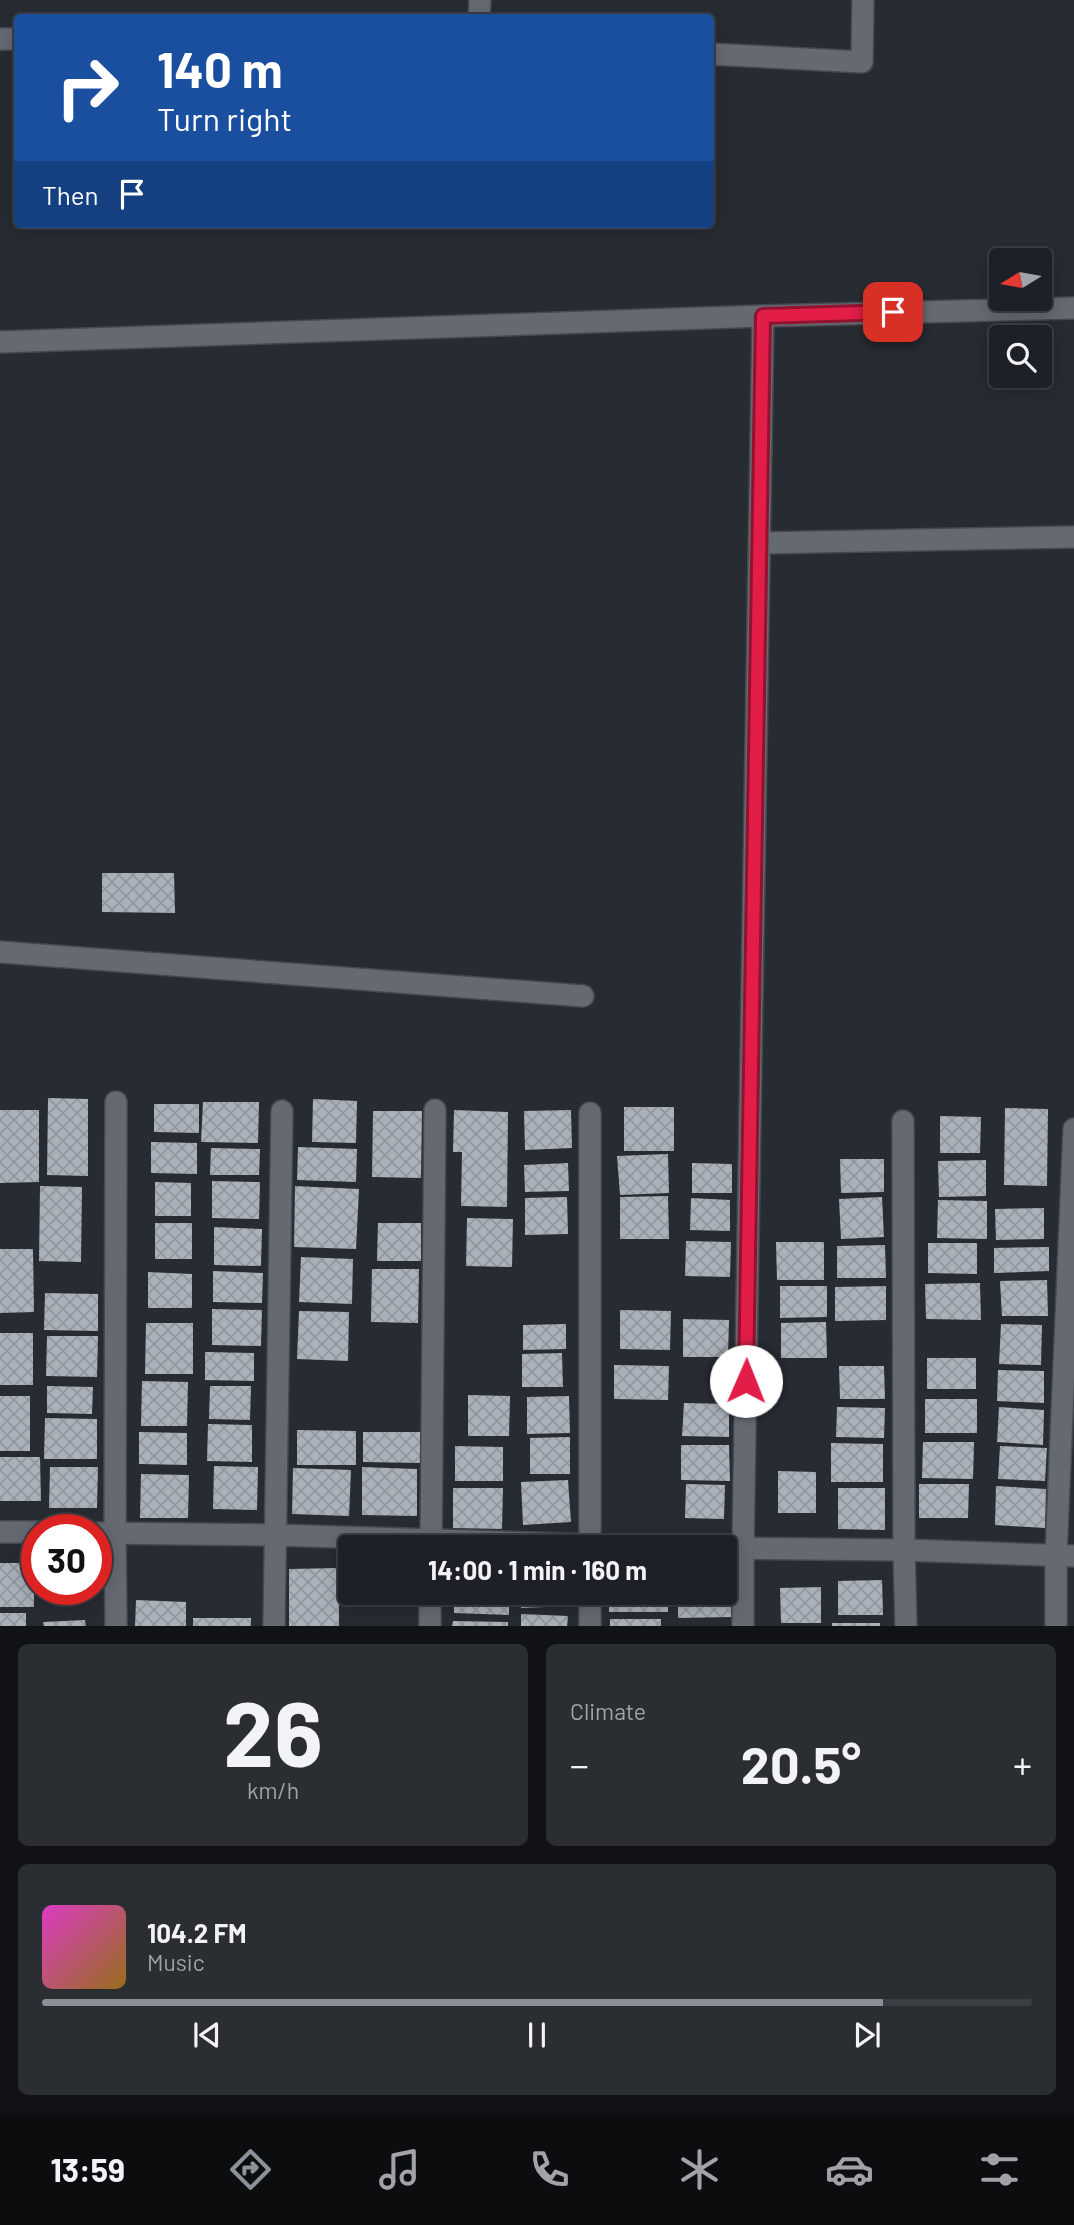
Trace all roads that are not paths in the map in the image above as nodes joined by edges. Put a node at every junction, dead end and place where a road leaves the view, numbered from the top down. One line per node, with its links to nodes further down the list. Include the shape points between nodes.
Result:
1 (863, 0): 2 (street, via 862,62)
2 (714, 54)
3 (1074, 307): 4 (street)
4 (763, 316): 5 (street); 7 (street)
5 (0, 342)
6 (1074, 537): 7 (street)
7 (760, 543): 23 (street)
8 (0, 952): 9 (street)
9 (583, 996)
10 (116, 1102): 16 (street)
11 (435, 1110): 21 (street)
12 (282, 1111): 20 (street)
13 (590, 1113): 22 (street)
14 (903, 1121): 26 (street)
15 (1074, 1129): 27 (street)
16 (105, 1514)
17 (0, 1532): 18 (street)
18 (21, 1532)
19 (112, 1533): 20 (street)
20 (275, 1535): 24 (street); 33 (street)
21 (431, 1535)
22 (590, 1535)
23 (734, 1535)
24 (338, 1539)
25 (737, 1548): 26 (street)
26 (904, 1550): 27 (street); 37 (street)
27 (1065, 1556): 38 (street)
28 (737, 1574): 36 (street)
29 (112, 1587): 32 (street)
30 (430, 1605): 34 (street)
31 (590, 1605): 35 (street)
32 (117, 1626)
33 (274, 1626)
34 (430, 1626)
35 (590, 1626)
36 (743, 1626)
37 (906, 1626)
38 (1056, 1626)

